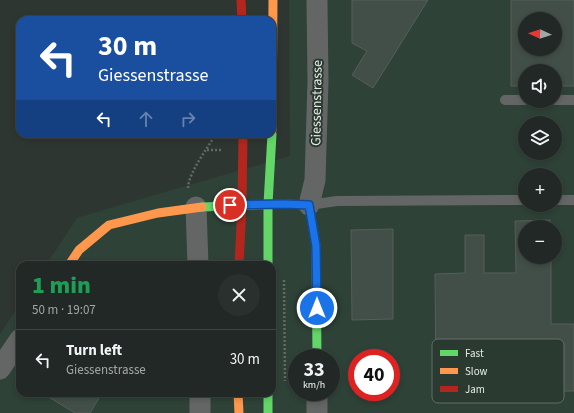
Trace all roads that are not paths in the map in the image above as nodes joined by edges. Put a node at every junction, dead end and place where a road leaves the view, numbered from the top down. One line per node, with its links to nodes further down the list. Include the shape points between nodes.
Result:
1 (241, 0): 4 (main road)
2 (273, 0): 5 (main road)
3 (317, 0): 17 (street, Giessenstrasse, via 315,180)
4 (242, 16)
5 (273, 16)
6 (505, 100): 7 (lane)
7 (518, 100)
8 (562, 100): 9 (lane)
9 (574, 100)
10 (243, 138): 15 (main road)
11 (272, 138): 16 (main road)
12 (518, 200): 17 (lane, via 337,201)
13 (562, 200): 14 (lane)
14 (574, 200)
15 (242, 204): 16 (main road); 18 (main road); 21 (main road)
16 (268, 204): 17 (main road); 22 (main road)
17 (309, 205): 24 (main road, Giessenstrasse, via 316,246)
18 (196, 207): 19 (main road, via 109,225 79,250); 20 (street)
19 (72, 261)
20 (198, 261)
21 (239, 261)
22 (268, 261)
23 (16, 345): 25 (street)
24 (317, 349)
25 (0, 370)
26 (200, 397): 30 (street)
27 (238, 397): 31 (main road)
28 (268, 397): 32 (main road)
29 (317, 401): 33 (street)
30 (200, 413)
31 (239, 413)
32 (268, 413)
33 (317, 413)

